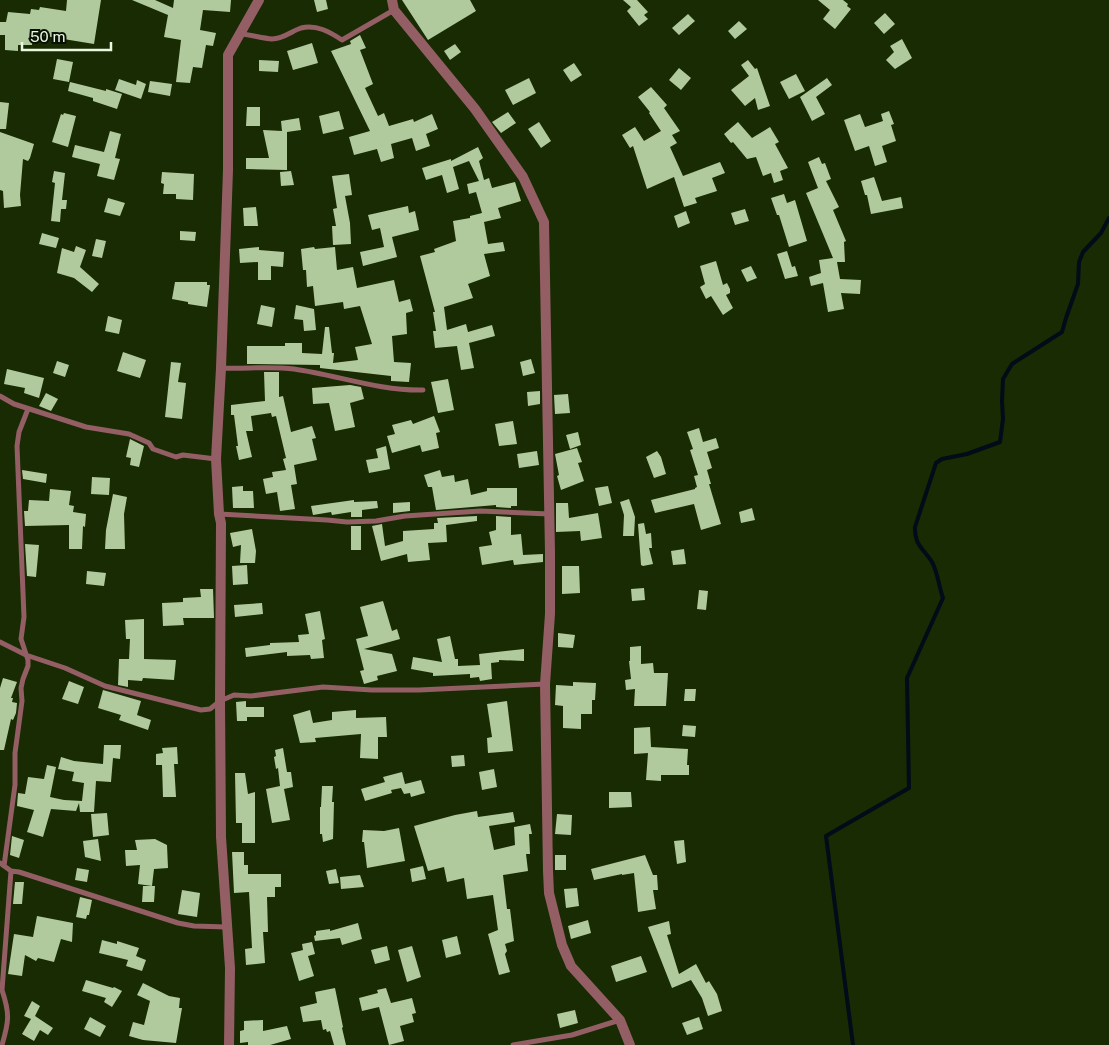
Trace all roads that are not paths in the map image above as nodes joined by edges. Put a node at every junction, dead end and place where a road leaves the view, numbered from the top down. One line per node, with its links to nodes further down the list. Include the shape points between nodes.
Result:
1 (259, 0): 3 (street)
2 (393, 5): 3 (lane, via 342,40 318,28 300,28 293,34 273,39); 10 (street, via 475,109 523,177 543,217)
3 (240, 34): 4 (street, via 228,55 228,170)
4 (221, 368): 5 (lane, via 293,369 377,386); 8 (street)
5 (423, 390)
6 (0, 396): 7 (lane)
7 (28, 409): 8 (lane, via 86,427 129,434 176,457); 12 (lane, via 17,446 24,617 21,639)
8 (216, 459): 9 (street)
9 (218, 514): 10 (lane, via 347,522 480,511); 14 (street, via 221,523)
10 (549, 514): 13 (street, via 550,614)
11 (0, 642): 12 (lane)
12 (26, 655): 14 (lane, via 105,686 183,706 210,709); 15 (lane, via 28,666 21,688 15,785)
13 (545, 684): 14 (lane, via 419,690 323,687 251,696 234,695); 18 (street, via 549,893 562,945 571,966)
14 (220, 701): 17 (street, via 221,837)
15 (2, 864): 16 (lane)
16 (11, 871): 17 (lane, via 178,923); 19 (lane, via 2,990 8,1026)
17 (227, 927): 20 (street)
18 (620, 1020): 21 (lane, via 572,1035); 22 (street)
19 (3, 1044)
20 (229, 1045)
21 (513, 1045)
22 (630, 1045)

